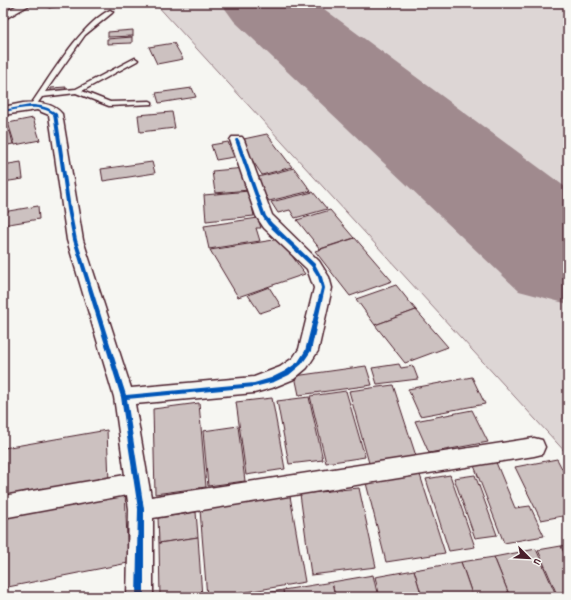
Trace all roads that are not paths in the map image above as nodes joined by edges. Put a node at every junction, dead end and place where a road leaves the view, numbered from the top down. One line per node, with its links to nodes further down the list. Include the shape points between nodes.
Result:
1 (28, 3): 3 (street)
2 (110, 12): 6 (lane, via 82,34)
3 (3, 17)
4 (135, 60): 5 (lane)
5 (77, 92): 6 (lane); 7 (lane, via 109,104)
6 (36, 101): 8 (street); 10 (street, via 56,114 69,209 76,240)
7 (150, 103)
8 (3, 111)
9 (237, 140): 10 (street, via 264,216 313,265 320,277 323,288 308,351 300,363 287,373 254,386)
10 (124, 397): 12 (street)
11 (534, 447): 14 (street)
12 (138, 483): 13 (street); 14 (street)
13 (3, 507)
14 (141, 509): 15 (street)
15 (140, 597)

